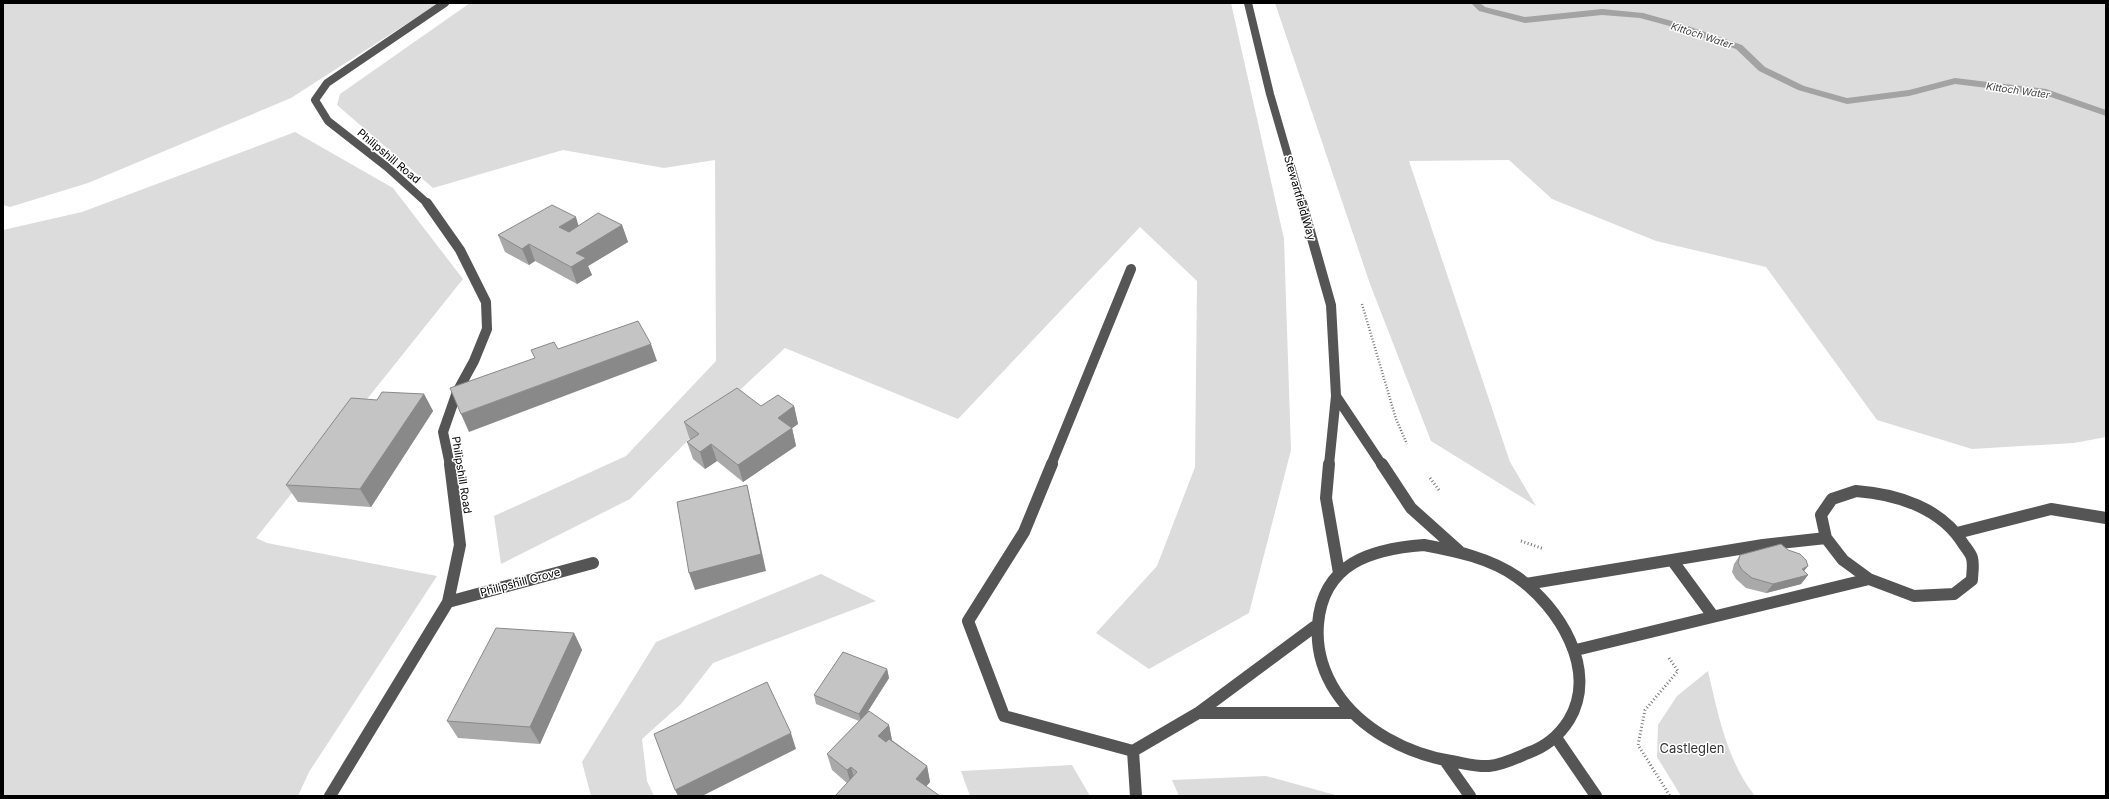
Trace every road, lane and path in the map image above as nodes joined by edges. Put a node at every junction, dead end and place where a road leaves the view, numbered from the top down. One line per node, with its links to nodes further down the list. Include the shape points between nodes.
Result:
1 (445, 3): 20 (street, Philipshill Road, via 328,83 315,100 328,121 387,167 431,207 460,250 486,302 488,329 457,392 443,432 450,464 460,545)
2 (1248, 3): 5 (street, Stewartfield Way, via 1270,94 1331,305)
3 (1131, 269): 28 (street, via 1024,532 968,621 1004,716)
4 (1360, 299): 6 (path, via 1396,419)
5 (1336, 396): 14 (street, via 1411,508); 17 (street, Stewartfield Way, via 1326,498)
6 (1408, 446)
7 (1429, 476): 8 (path)
8 (1442, 494)
9 (2106, 518): 10 (street, via 2051,509)
10 (1957, 533): 11 (street, via 1935,515 1908,501 1882,493 1856,491 1832,498 1821,515); 18 (street, via 1972,558 1972,580 1954,594 1914,596)
11 (1826, 538): 15 (street); 18 (street, via 1843,560)
12 (1515, 539): 13 (path)
13 (1545, 549)
14 (1459, 551): 17 (street, via 1424,545 1392,548 1363,557); 19 (street, via 1494,564)
15 (1672, 560): 19 (street); 21 (street)
16 (593, 563): 20 (street, Philipshill Grove)
17 (1339, 573): 22 (street, via 1321,597)
18 (1869, 579): 21 (street)
19 (1526, 584): 24 (street, via 1557,615)
20 (448, 602): 30 (street, Philipshill Road)
21 (1714, 616): 23 (street)
22 (1314, 626): 25 (street); 26 (street, via 1318,656 1331,685)
23 (1651, 631): 24 (street); 34 (path, via 1678,671 1645,710 1638,745)
24 (1576, 650): 27 (street, via 1581,682 1574,713)
25 (1198, 713): 26 (street); 28 (street)
26 (1353, 713): 29 (street, via 1380,735 1411,752)
27 (1557, 739): 29 (street, via 1526,757 1488,766); 33 (street)
28 (1133, 751): 31 (street)
29 (1446, 762): 32 (street)
30 (330, 796)
31 (1136, 796)
32 (1470, 796)
33 (1596, 796)
34 (1670, 796)

